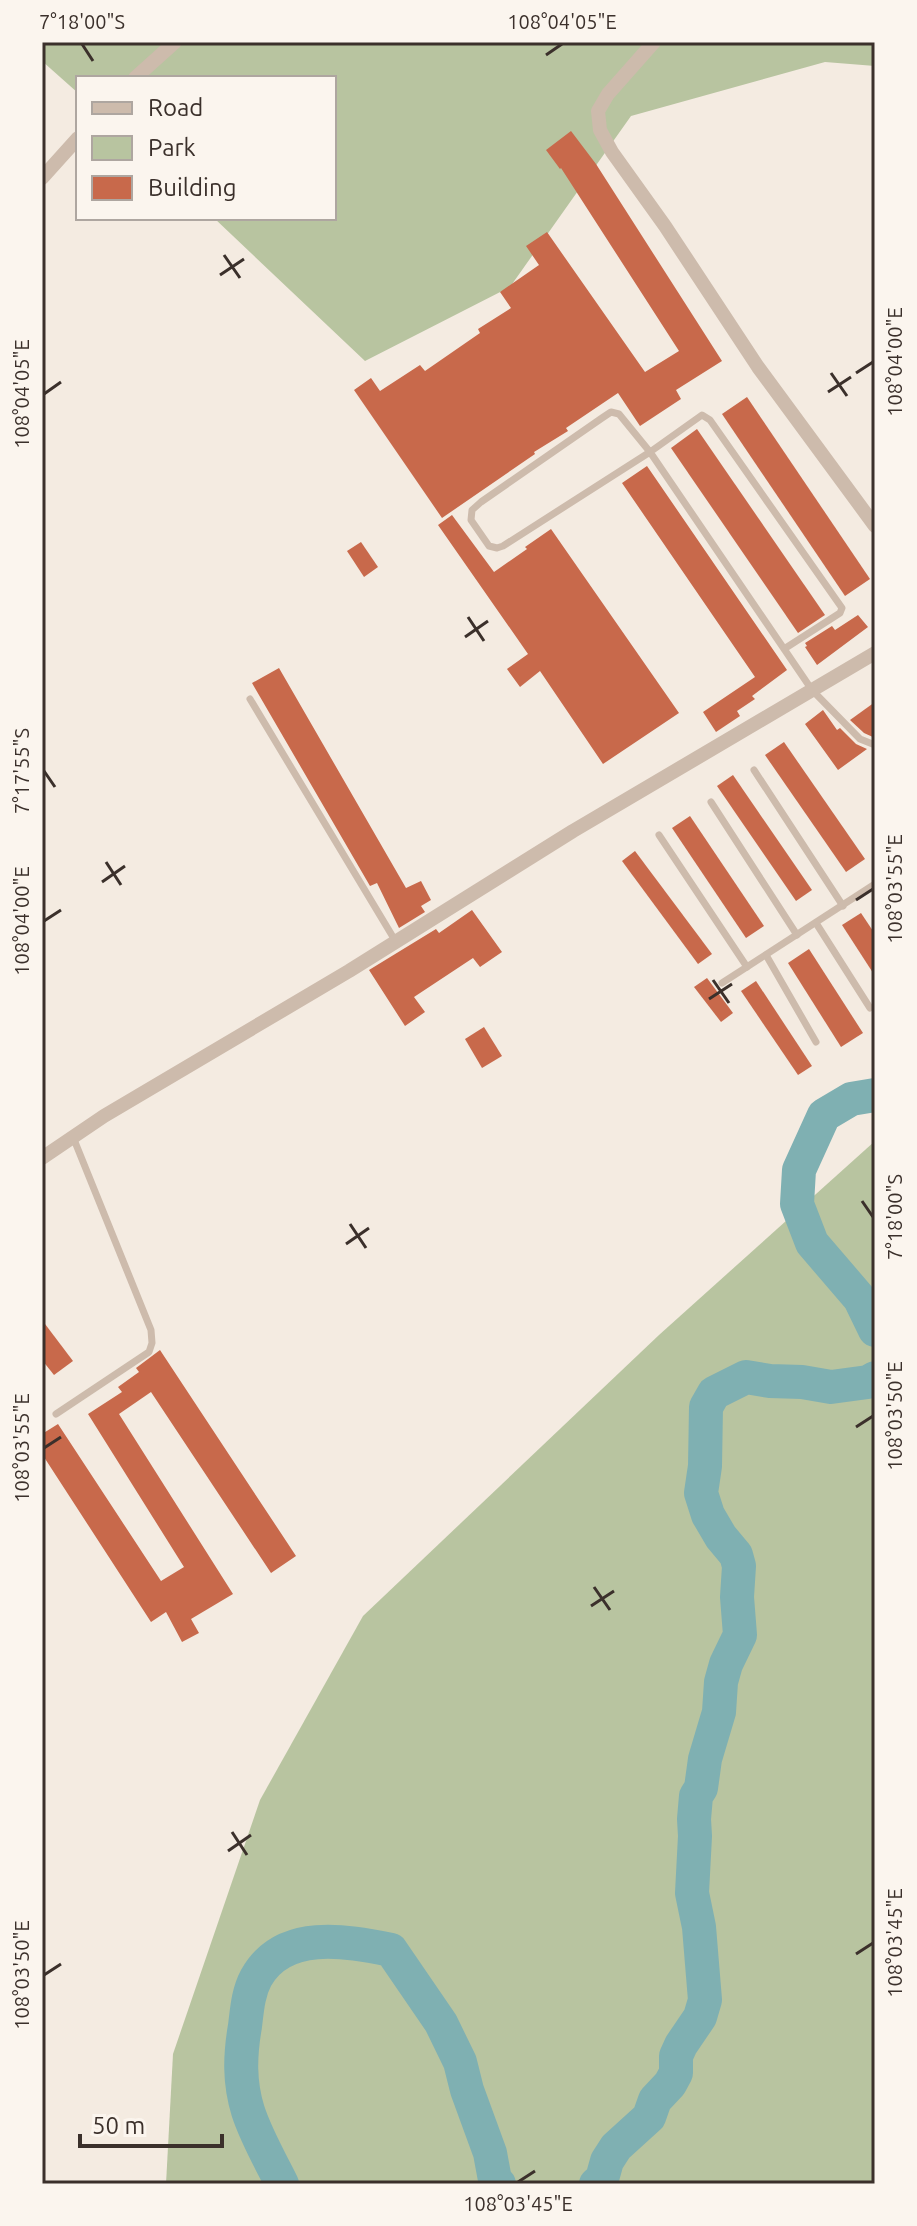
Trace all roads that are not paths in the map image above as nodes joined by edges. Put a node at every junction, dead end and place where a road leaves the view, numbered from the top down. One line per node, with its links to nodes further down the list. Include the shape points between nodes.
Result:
1 (175, 42): 3 (street)
2 (654, 42): 7 (street, via 608,94 598,111 600,130 758,367)
3 (137, 76)
4 (76, 140): 5 (street)
5 (42, 178)
6 (650, 452): 6 (lane, via 619,414 611,412 481,502 471,520 489,546 503,546); 8 (lane); 8 (lane, via 698,417 710,420 837,599 840,613)
7 (875, 526)
8 (784, 649): 10 (lane)
9 (875, 653): 10 (street)
10 (812, 690): 12 (lane, via 860,739); 20 (street)
11 (250, 699): 20 (lane)
12 (875, 745)
13 (754, 770): 17 (lane)
14 (711, 802): 19 (lane)
15 (659, 835): 22 (lane)
16 (875, 884): 17 (lane)
17 (843, 906): 18 (lane)
18 (816, 923): 19 (lane); 24 (lane)
19 (797, 935): 21 (lane)
20 (396, 942): 26 (street)
21 (766, 955): 22 (lane); 25 (lane)
22 (747, 967): 23 (lane)
23 (722, 983)
24 (870, 1008)
25 (816, 1042)
26 (73, 1136): 27 (street); 28 (lane, via 152,1343 149,1352)
27 (42, 1158)
28 (56, 1414)

